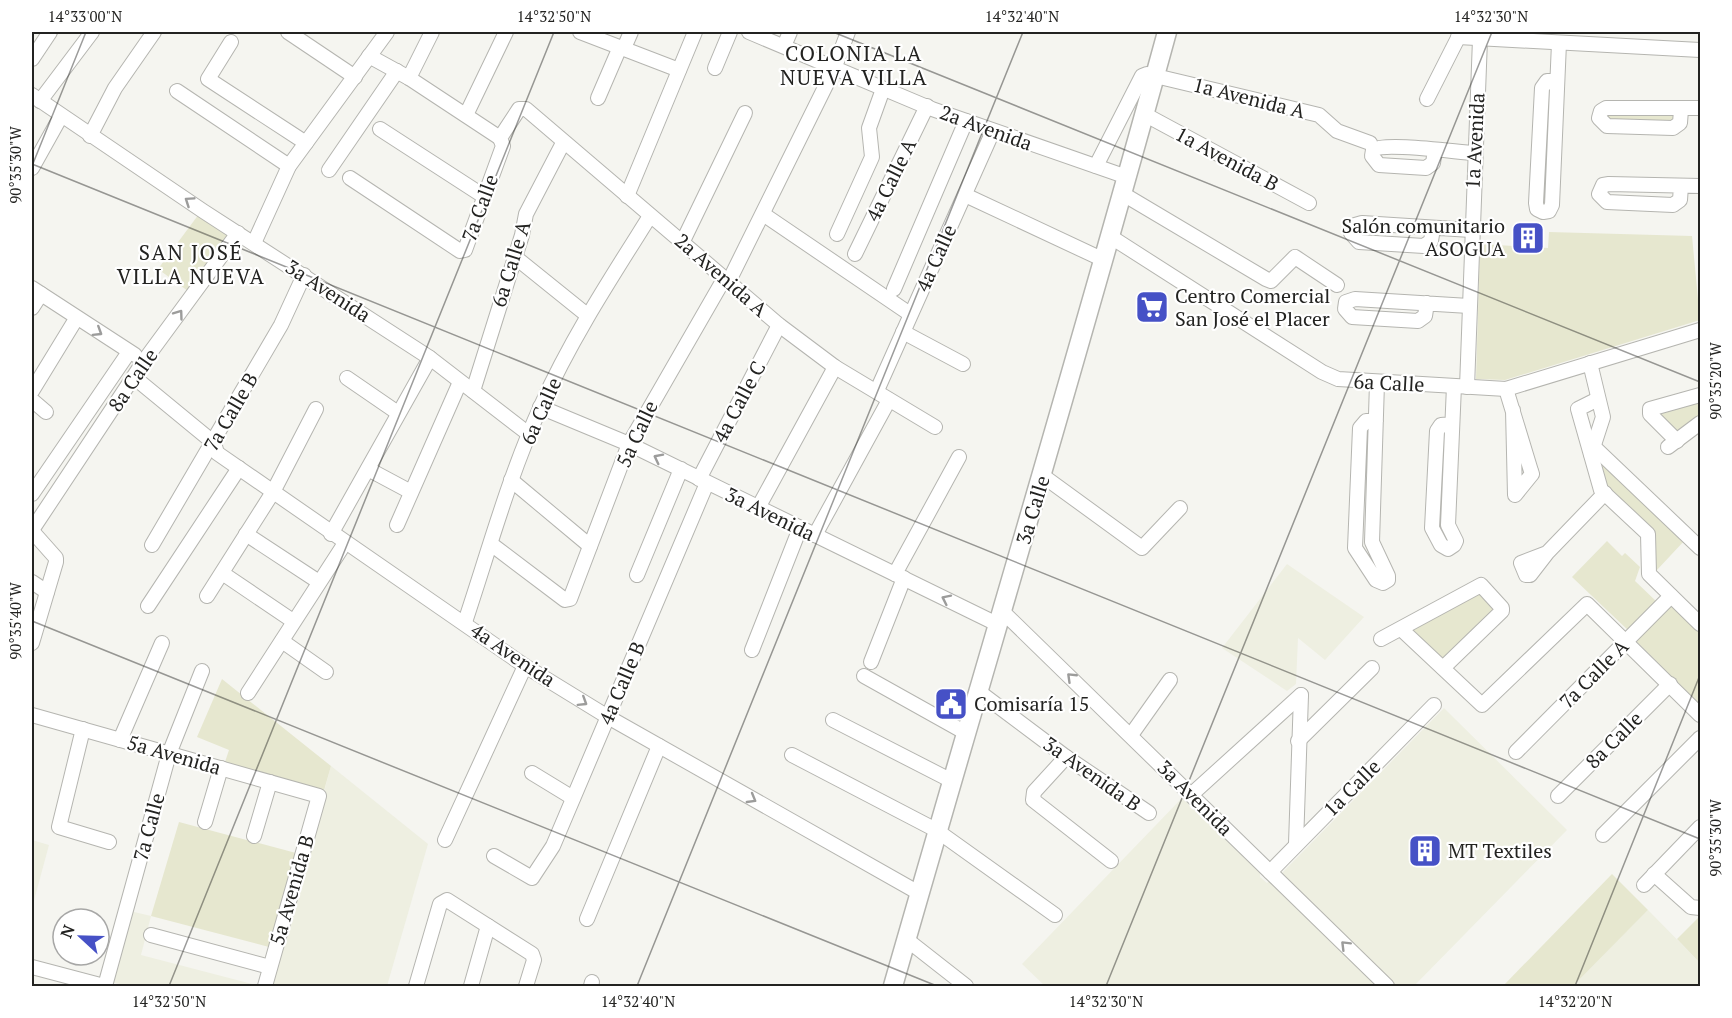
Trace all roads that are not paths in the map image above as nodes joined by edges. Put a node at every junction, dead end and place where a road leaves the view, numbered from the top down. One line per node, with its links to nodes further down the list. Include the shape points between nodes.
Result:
1 (50, 32): 24 (street)
2 (92, 32): 34 (street)
3 (154, 32): 48 (street, via 115,88)
4 (288, 32): 30 (street)
5 (387, 32): 23 (street)
6 (432, 32): 28 (street)
7 (506, 32): 43 (street)
8 (580, 32): 21 (street)
9 (631, 32): 21 (street)
10 (695, 32): 27 (street)
11 (730, 32): 25 (street)
12 (749, 32): 20 (street, 2a Avenida)
13 (790, 32): 20 (street)
14 (848, 32): 26 (street, 5a Calle)
15 (1167, 32): 29 (main road, 3a Calle)
16 (1460, 34): 17 (street); 36 (street)
17 (1480, 39): 19 (street); 54 (street, 1a Avenida)
18 (231, 42): 50 (street, via 208,79)
19 (1559, 43): 22 (street); 31 (street)
20 (783, 46): 26 (street, 2a Avenida)
21 (622, 47): 27 (street); 35 (street)
22 (1701, 50)
23 (369, 56): 28 (street); 30 (street)
24 (32, 59)
25 (715, 68)
26 (834, 69): 32 (street, 2a Avenida); 67 (street, 5a Calle)
27 (679, 70): 64 (street)
28 (403, 74): 43 (street); 58 (street)
29 (1155, 75): 42 (main road, 3a Calle); 52 (street, 1a Avenida A, via 1319,115 1337,130); 56 (street, via 1142,76)
30 (355, 77): 50 (street)
31 (1557, 81): 31 (street, via 1552,206 1543,212 1536,203 1542,89 1547,81)
32 (883, 89): 37 (street, 2a Avenida); 72 (street, via 869,128 872,158)
33 (177, 91): 55 (street)
34 (36, 98): 44 (street, 3a Avenida)
35 (598, 98)
36 (1427, 99)
37 (927, 106): 45 (street, 2a Avenida); 76 (street, 4a Calle A)
38 (1701, 108): 40 (street)
39 (519, 109): 49 (street, 7a Calle); 51 (street, 2a Avenida A, via 526,109)
40 (1681, 110): 40 (street, via 1680,123 1673,128 1607,126 1599,117 1603,109 1610,107)
41 (745, 113): 74 (street)
42 (1144, 114): 60 (main road, 3a Calle); 66 (street, 1a Avenida B)
43 (466, 115): 49 (street)
44 (61, 116): 48 (street, 3a Avenida); 57 (street)
45 (966, 121): 47 (street, 2a Avenida); 82 (street)
46 (380, 129): 65 (street)
47 (993, 131): 56 (street, 2a Avenida); 63 (street, 4a Calle)
48 (90, 136): 71 (street, 3a Avenida, one-way to 48)
49 (500, 138): 65 (street, 7a Calle, via 503,146)
50 (306, 143): 55 (street)
51 (563, 143): 64 (street, 2a Avenida A); 77 (street, 6a Calle A, via 526,214)
52 (1370, 143)
53 (1435, 150): 54 (street)
54 (1474, 153): 70 (street, 1a Avenida)
55 (289, 166): 75 (street)
56 (1096, 166): 60 (street, 2a Avenida)
57 (32, 168)
58 (329, 170)
59 (350, 178): 65 (street, 7a Calle, via 460,251 468,246)
60 (1125, 186): 73 (main road, 3a Calle); 81 (street, 2a Avenida, via 1266,279 1271,281 1295,256)
61 (1681, 186): 61 (street, via 1680,200 1673,205 1607,202 1599,194 1603,185 1609,184); 62 (street)
62 (1701, 186)
63 (965, 195): 78 (street); 87 (street, 4a Calle)
64 (627, 196): 68 (street, 2a Avenida A)
65 (485, 197)
66 (1309, 203)
67 (763, 214): 80 (street, 5a Calle); 87 (street)
68 (650, 216): 74 (street, 2a Avenida A); 88 (street, 6a Calle)
69 (1433, 228): 69 (street, via 1431,241 1424,246 1359,242 1351,233 1358,223); 70 (street)
70 (1471, 230): 85 (street, 1a Avenida)
71 (238, 233): 75 (street, 3a Avenida); 95 (street, 8a Calle, one-way to 71)
72 (837, 234)
73 (1111, 237): 78 (main road, 3a Calle); 102 (street, 6a Calle, via 1328,376)
74 (683, 241): 80 (street, 2a Avenida A)
75 (254, 243): 79 (street, 3a Avenida)
76 (855, 254)
77 (514, 257): 88 (street); 107 (street, 6a Calle A)
78 (1104, 260): 129 (main road, 3a Calle)
79 (304, 275): 94 (street, 3a Avenida); 122 (street, 7a Calle B, via 281,325)
80 (726, 281): 90 (street, 2a Avenida A); 123 (street, 5a Calle)
81 (1337, 285)
82 (894, 289)
83 (36, 291): 86 (street); 89 (street)
84 (1427, 303): 84 (street, via 1425,316 1418,321 1352,317 1345,309 1346,302 1352,299); 85 (street)
85 (1469, 306): 104 (street, 1a Avenida)
86 (32, 308)
87 (910, 314): 92 (street, 4a Calle)
88 (587, 315): 112 (street, 6a Calle)
89 (76, 319): 93 (street, one-way to 93); 106 (street)
90 (779, 325): 98 (street, 2a Avenida A); 131 (street, 4a Calle C)
91 (1701, 330): 96 (street, 6a Calle)
92 (903, 332): 97 (street); 103 (street, 4a Calle)
93 (129, 352): 95 (street); 135 (street)
94 (430, 357): 101 (street, 3a Avenida); 116 (street)
95 (144, 361): 99 (street, 8a Calle)
96 (1590, 363): 105 (street, 6a Calle); 109 (street)
97 (963, 364)
98 (835, 368): 111 (street, 2a Avenida A); 136 (street)
99 (135, 378): 122 (street, 4a Avenida); 140 (street, 8a Calle)
100 (347, 378): 116 (street)
101 (460, 382): 107 (street, 3a Avenida); 133 (street)
102 (1377, 383): 104 (street, 6a Calle); 117 (street)
103 (879, 386)
104 (1460, 387): 105 (street, 6a Calle); 119 (street, 1a Avenida)
105 (1506, 388): 114 (street)
106 (32, 390)
107 (472, 391): 121 (street, 3a Avenida)
108 (1701, 395): 118 (street, via 1650,409 1673,444)
109 (1598, 399): 124 (street, via 1603,417); 124 (street, via 1578,409)
110 (32, 400): 115 (street)
111 (889, 400): 120 (street, 2a Avenida A); 143 (street)
112 (540, 407): 121 (street, 6a Calle); 123 (street, 3a Avenida)
113 (316, 409): 132 (street)
114 (1513, 410): 114 (street, via 1532,474 1515,495 1514,493)
115 (46, 412)
116 (398, 413): 127 (street)
117 (1376, 421): 117 (street, via 1372,542 1388,576 1383,583 1377,581 1355,548 1360,428 1366,421)
118 (1701, 423)
119 (1452, 424): 119 (street, 1a Avenida, via 1448,525 1456,541 1448,549 1441,545 1432,528 1437,431 1441,425)
120 (935, 427)
121 (530, 435): 130 (street, 6a Calle)
122 (214, 443): 126 (street, 4a Avenida, via 217,453); 146 (street, 7a Calle B)
123 (629, 444): 128 (street, 3a Avenida, one-way to 123); 147 (street, 5a Calle)
124 (1592, 451): 134 (street); 148 (street)
125 (959, 457): 151 (street)
126 (239, 468): 132 (street, 4a Avenida); 158 (street)
127 (368, 469): 133 (street); 142 (street)
128 (681, 469): 131 (street, 3a Avenida); 150 (street)
129 (1043, 476): 137 (street, via 1142,549); 159 (main road, 3a Calle)
130 (511, 480): 145 (street, 6a Calle); 147 (street)
131 (703, 481): 136 (street, 3a Avenida); 184 (street, 4a Calle B)
132 (273, 492): 141 (street); 142 (street, 4a Avenida)
133 (411, 492): 138 (street)
134 (1605, 493): 149 (street); 157 (street, via 1648,534 1649,574)
135 (32, 494)
136 (759, 506): 139 (street, 3a Avenida)
137 (1180, 508)
138 (397, 525)
139 (800, 528): 143 (street, 3a Avenida); 169 (street)
140 (32, 531): 155 (street, via 56,558)
141 (246, 534): 154 (street); 156 (street)
142 (332, 534): 144 (street, 4a Avenida)
143 (814, 535): 151 (street, 3a Avenida)
144 (345, 543): 154 (street); 161 (street, 4a Avenida)
145 (491, 544): 147 (street, 5a Calle, via 565,600 570,599); 161 (street, 6a Calle)
146 (152, 545)
147 (590, 546)
148 (1701, 548)
149 (1547, 553)
150 (637, 575)
151 (899, 576): 159 (street, 3a Avenida, one-way to 151); 170 (street)
152 (228, 577): 160 (street)
153 (32, 582): 155 (street)
154 (319, 582): 160 (street)
155 (47, 592): 167 (street)
156 (207, 596)
157 (1671, 596): 162 (street); 166 (street, 7a Calle A)
158 (148, 606)
159 (1000, 618): 179 (main road, 3a Calle); 188 (street, 3a Avenida, one-way to 159)
160 (294, 621): 165 (street)
161 (465, 622): 171 (street, 4a Avenida)
162 (1701, 624)
163 (1401, 629): 164 (street); 173 (street); 173 (street, via 1478,586 1484,587 1502,611)
164 (1381, 639)
165 (282, 641): 175 (street); 180 (street)
166 (1626, 641): 173 (street, via 1586,604 1484,705); 178 (street); 193 (street, 7a Calle A)
167 (32, 643)
168 (162, 643): 190 (street)
169 (752, 650)
170 (871, 662)
171 (525, 666): 184 (street, 4a Avenida, one-way to 184); 211 (street)
172 (1372, 668): 191 (street)
173 (1443, 668)
174 (202, 671): 194 (street, 7a Calle)
175 (326, 672)
176 (864, 676): 187 (street)
177 (1170, 680): 188 (street)
178 (1670, 684): 183 (street); 203 (street, 8a Calle)
179 (978, 691): 187 (main road, 3a Calle); 196 (street, 3a Avenida B)
180 (248, 693)
181 (1434, 705): 213 (street, 1a Calle)
182 (32, 715): 186 (street, 5a Avenida)
183 (1701, 715)
184 (608, 717): 192 (street, 4a Avenida); 204 (street, 4a Calle B)
185 (833, 720): 199 (street)
186 (83, 729): 190 (street, 5a Avenida); 212 (street, via 59,827)
187 (966, 733): 199 (main road, 3a Calle)
188 (1131, 735): 201 (street, 3a Avenida)
189 (1701, 738): 209 (street)
190 (120, 740): 194 (street, 5a Avenida)
191 (1298, 741): 201 (street, via 1301,694); 213 (street)
192 (659, 746): 219 (street, 4a Avenida, one-way to 219); 222 (street)
193 (1516, 752)
194 (169, 754): 197 (street, 5a Avenida); 228 (street, 7a Calle)
195 (792, 755): 208 (street)
196 (1066, 757): 205 (street, 3a Avenida B); 215 (street, via 1034,792 1033,800)
197 (221, 768): 200 (street, 5a Avenida); 206 (street)
198 (532, 772): 204 (street)
199 (952, 781): 208 (main road, 3a Calle)
200 (270, 782): 202 (street, 5a Avenida); 210 (street)
201 (1192, 794): 216 (street, 3a Avenida)
202 (317, 795): 227 (street, 5a Avenida B)
203 (1558, 796)
204 (573, 798): 214 (street, 4a Calle B, via 553,846 534,876)
205 (1149, 813)
206 (205, 822)
207 (1701, 827): 217 (street)
208 (936, 830): 219 (main road, 3a Calle); 221 (street)
209 (1602, 835)
210 (254, 836)
211 (445, 840)
212 (109, 842)
213 (1296, 844): 216 (street, 1a Calle)
214 (494, 856)
215 (1111, 861)
216 (1270, 872): 236 (street, 3a Avenida, one-way to 216)
217 (1654, 874): 218 (street); 220 (street, via 1691,907)
218 (1644, 885)
219 (919, 893): 225 (main road, 3a Calle)
220 (1699, 908)
221 (1054, 915)
222 (587, 919)
223 (488, 926): 230 (street, via 452,902 443,901); 231 (street); 232 (street, via 532,954 534,960)
224 (151, 935): 227 (street)
225 (912, 943): 233 (main road, 3a Calle); 234 (street); 235 (street, via 931,948)
226 (32, 967): 228 (street)
227 (270, 968): 229 (street, 5a Avenida B)
228 (104, 987)
229 (265, 987)
230 (416, 987)
231 (471, 987)
232 (526, 987)
233 (893, 987)
234 (966, 987)
235 (977, 987)
236 (1387, 987)

